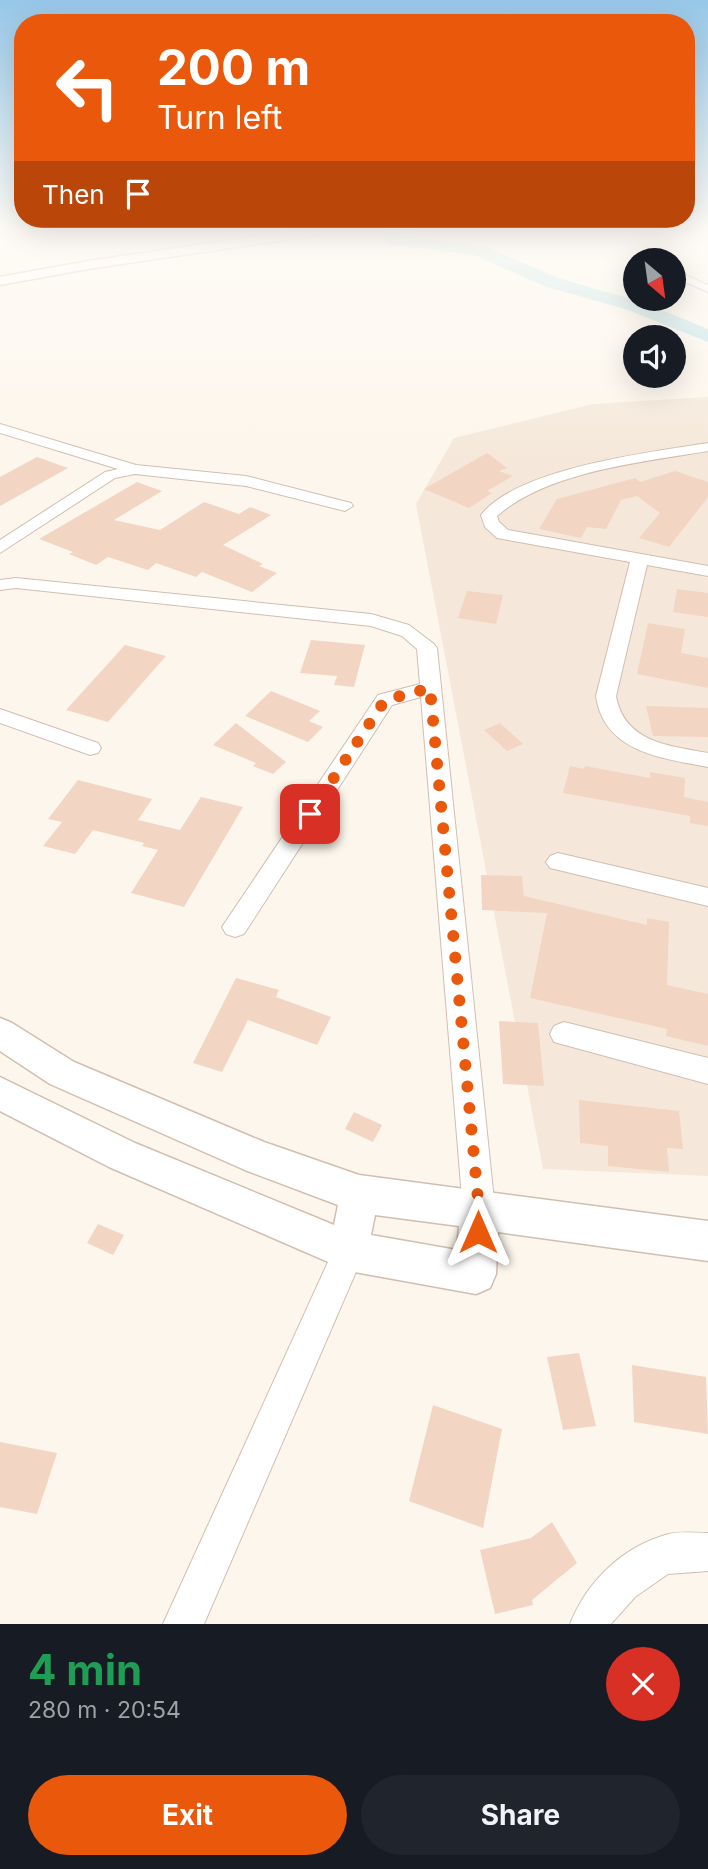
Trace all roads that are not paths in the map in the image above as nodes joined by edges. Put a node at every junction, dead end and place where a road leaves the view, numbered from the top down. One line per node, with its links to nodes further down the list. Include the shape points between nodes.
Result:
1 (0, 428): 3 (street)
2 (708, 447): 6 (street, via 564,478 516,494 489,514 491,524 503,534)
3 (135, 469): 4 (street, via 246,481); 5 (street, via 110,475)
4 (345, 506)
5 (0, 548)
6 (640, 558): 7 (street); 12 (street, via 606,711 631,738 658,750)
7 (708, 571)
8 (0, 585): 9 (street, via 16,583 397,625 417,635 427,648)
9 (430, 688): 15 (street, via 385,700); 21 (street)
10 (0, 716): 11 (street)
11 (90, 748)
12 (708, 760)
13 (558, 862): 14 (street)
14 (708, 897)
15 (235, 927)
16 (0, 1033): 20 (street, via 62,1073 258,1158)
17 (565, 1034): 18 (street)
18 (708, 1072)
19 (0, 1093): 23 (street, via 122,1155)
20 (359, 1194): 21 (street); 23 (street)
21 (479, 1210): 22 (street); 23 (street, via 476,1274)
22 (708, 1241)
23 (349, 1251): 25 (street)
24 (708, 1552): 26 (street, via 667,1554 627,1579 595,1611)
25 (183, 1624)
26 (590, 1624)

